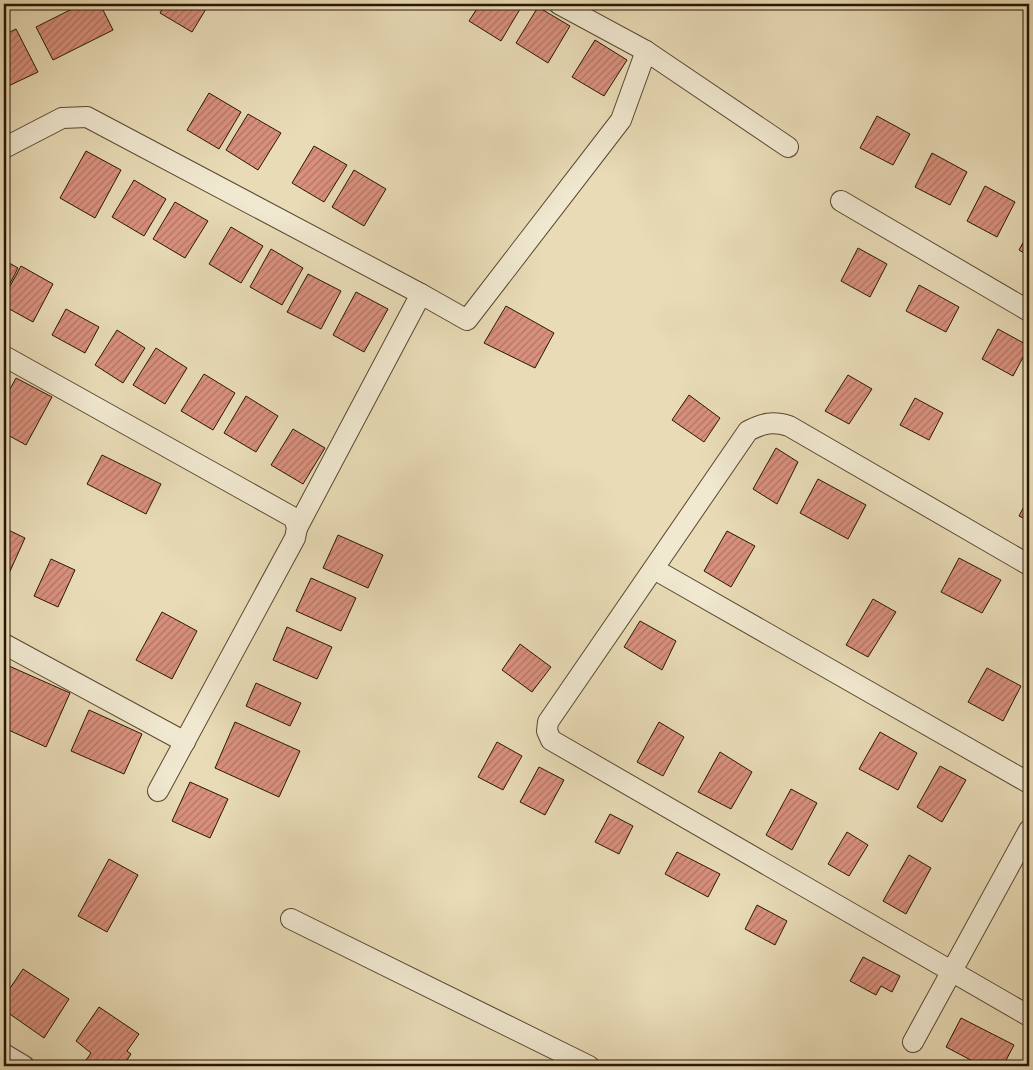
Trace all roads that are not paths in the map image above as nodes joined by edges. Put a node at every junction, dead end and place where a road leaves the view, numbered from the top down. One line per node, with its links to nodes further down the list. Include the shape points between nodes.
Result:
1 (559, 4): 2 (street)
2 (646, 51): 3 (street); 6 (street, via 621,120 467,320)
3 (788, 147)
4 (4, 148): 6 (street, via 62,118 88,117)
5 (841, 201): 7 (street)
6 (421, 294): 9 (street)
7 (1029, 311)
8 (4, 356): 9 (street, via 294,518)
9 (297, 528): 13 (street)
10 (1029, 565): 11 (street, via 789,426 775,421 748,431)
11 (654, 569): 14 (street); 18 (street, via 548,722 551,740)
12 (4, 644): 13 (street)
13 (185, 742): 15 (street)
14 (1029, 783)
15 (158, 791)
16 (1029, 830): 18 (street)
17 (291, 919): 23 (street)
18 (951, 973): 19 (street); 20 (street)
19 (1029, 1016)
20 (913, 1042)
21 (4, 1054): 22 (street)
22 (24, 1066)
23 (589, 1066)

